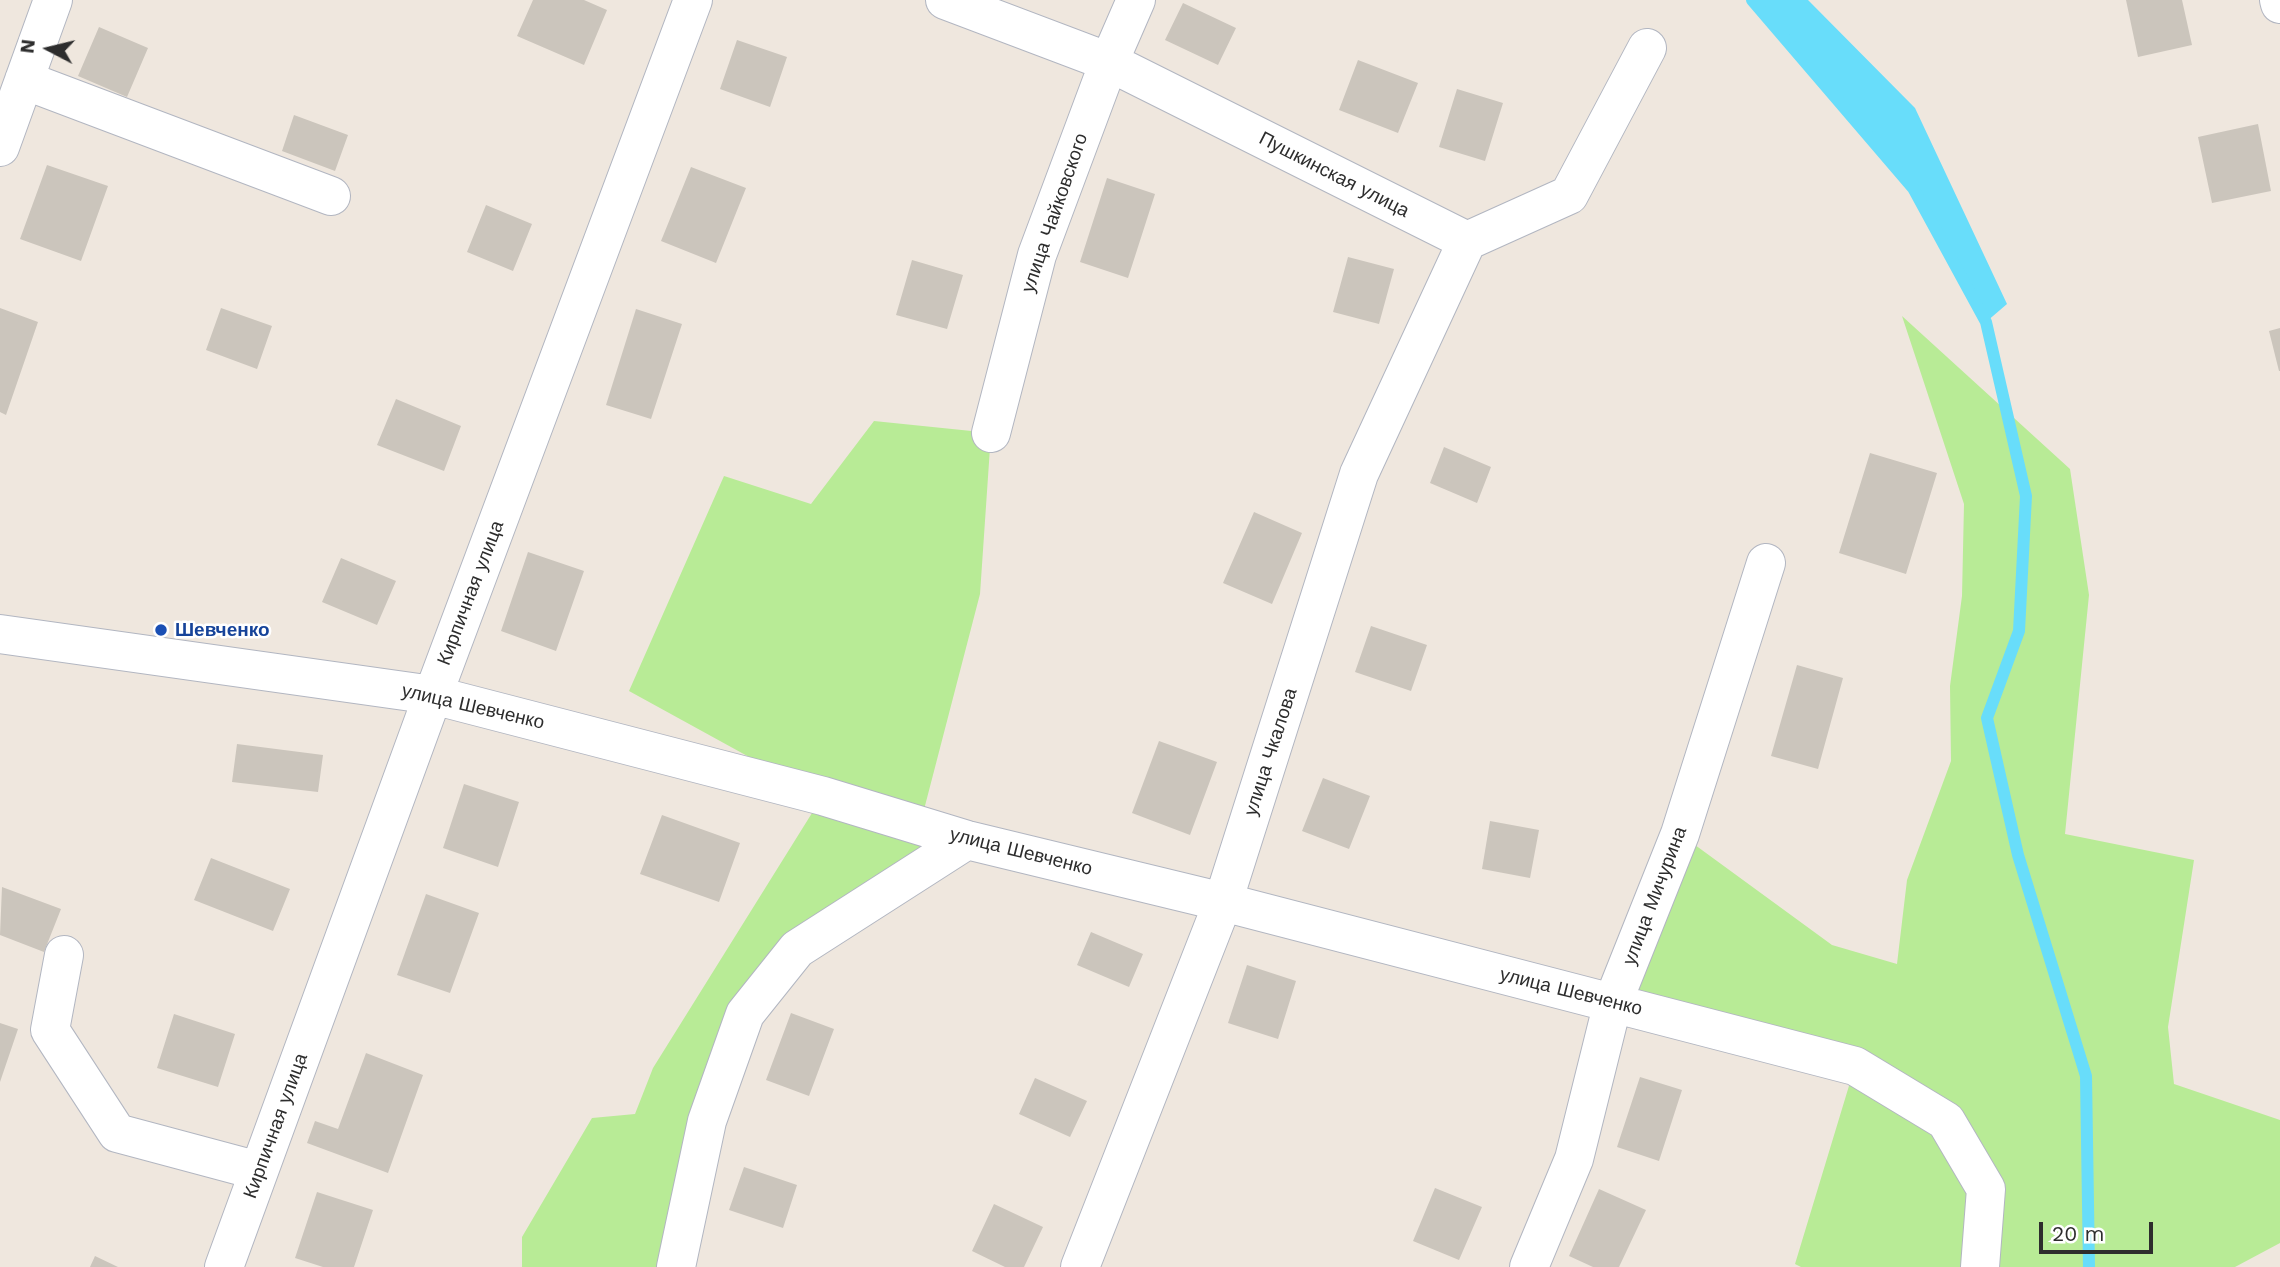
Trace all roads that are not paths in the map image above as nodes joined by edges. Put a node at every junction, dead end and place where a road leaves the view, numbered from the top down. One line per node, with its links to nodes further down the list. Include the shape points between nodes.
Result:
1 (53, 0): 7 (street)
2 (693, 0): 14 (street, Кирпичная улица)
3 (945, 0): 6 (street, Пушкинская улица)
4 (1136, 0): 6 (street, улица Чайковского)
5 (1647, 48): 10 (street, via 1569,195)
6 (1109, 62): 10 (street, Пушкинская улица); 11 (street, улица Чайковского, via 1037,255)
7 (24, 80): 8 (street); 9 (street)
8 (0, 147)
9 (331, 196)
10 (1467, 241): 16 (street, улица Чкалова, via 1359,474)
11 (991, 433)
12 (1766, 563): 18 (street, улица Мичурина, via 1680,834)
13 (0, 634): 14 (street, улица Шевченко)
14 (433, 695): 15 (street, улица Шевченко, via 822,796); 19 (street, Кирпичная улица)
15 (967, 839): 16 (street, улица Шевченко); 21 (street, via 797,949 745,1014 708,1121)
16 (1223, 902): 18 (street, улица Шевченко); 22 (street, улица Чкалова)
17 (64, 956): 19 (street, via 50,1030 117,1133)
18 (1613, 1002): 23 (street, улица Мичурина, via 1574,1159); 24 (street, улица Шевченко, via 1855,1066 1946,1121 1986,1189)
19 (259, 1171): 20 (street, Кирпичная улица)
20 (224, 1267)
21 (676, 1267)
22 (1080, 1267)
23 (1529, 1267)
24 (1980, 1267)

